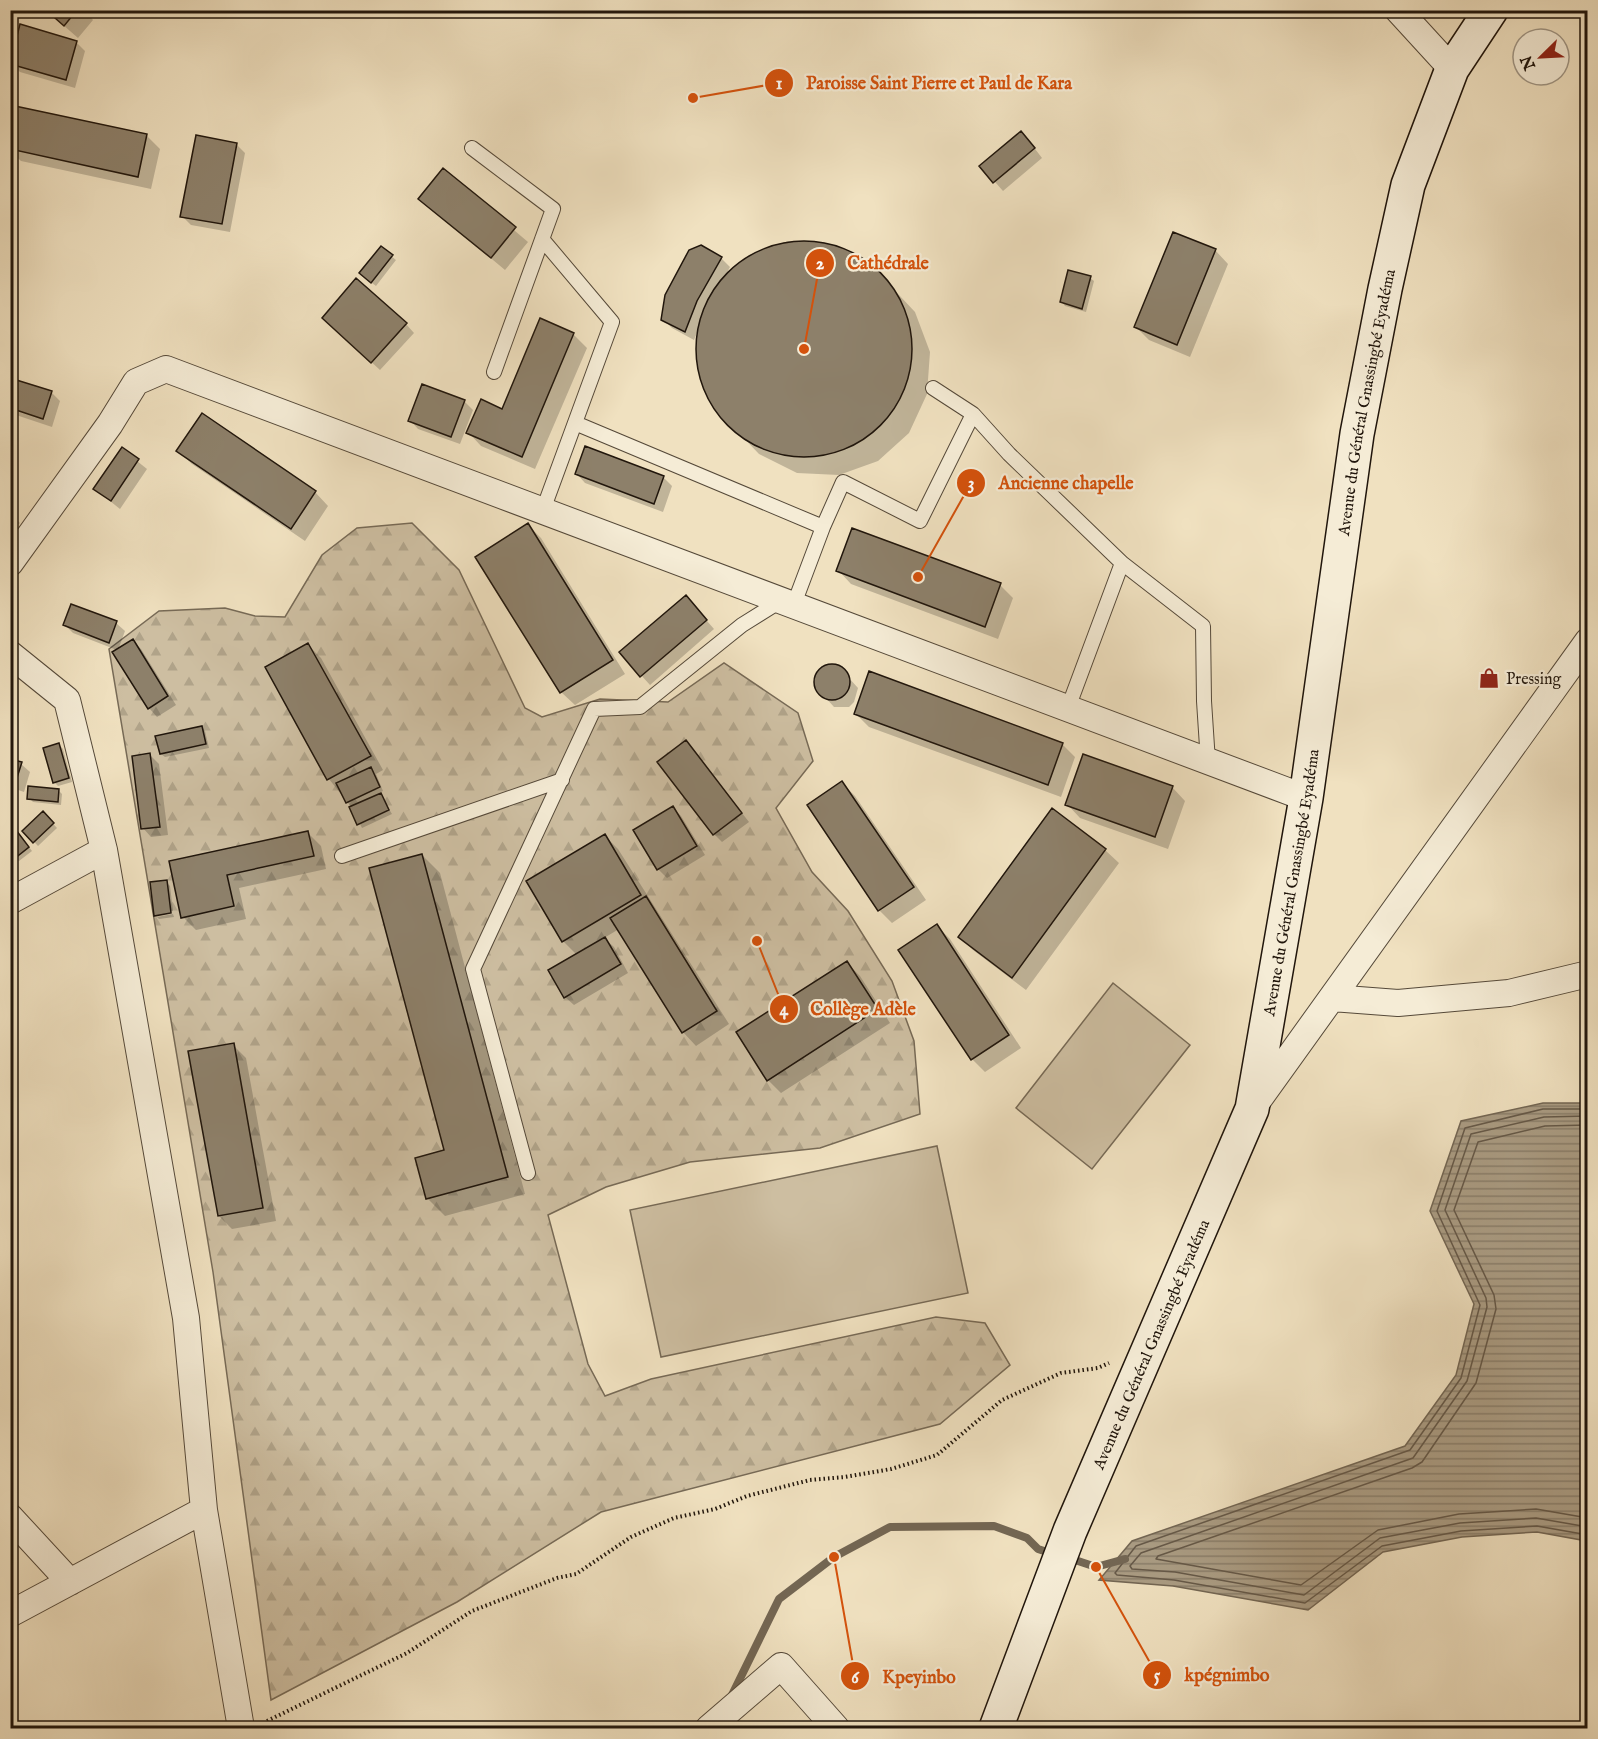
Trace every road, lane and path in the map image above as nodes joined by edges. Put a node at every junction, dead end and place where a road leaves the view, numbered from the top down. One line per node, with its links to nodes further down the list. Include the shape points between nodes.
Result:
1 (1398, 10): 3 (street)
2 (1491, 10): 3 (main road, Avenue du Général Gnassingbé Eyadéma)
3 (1452, 69): 20 (main road, Avenue du Général Gnassingbé Eyadéma, via 1408,185 1384,289 1357,434)
4 (472, 148): 5 (lane, via 553,209)
5 (542, 239): 6 (lane); 9 (lane, via 612,322)
6 (494, 372)
7 (933, 388): 8 (lane)
8 (973, 414): 11 (lane, via 920,521 843,482); 12 (lane)
9 (575, 423): 10 (lane); 11 (lane)
10 (543, 510): 13 (street, via 166,369 136,382); 14 (street)
11 (823, 527): 14 (lane)
12 (1122, 562): 17 (lane); 18 (lane, via 1203,626)
13 (10, 563)
14 (788, 602): 17 (street); 19 (lane, via 742,625 640,707 594,709)
15 (1587, 641): 25 (street)
16 (10, 654): 21 (street, via 66,700)
17 (1068, 708): 18 (street)
18 (1208, 762): 20 (street)
19 (562, 780): 22 (lane); 27 (lane, via 473,969)
20 (1306, 798): 26 (main road, Avenue du Général Gnassingbé Eyadéma)
21 (104, 850): 23 (street); 29 (street, via 186,1318)
22 (342, 856)
23 (10, 901)
24 (1587, 974): 25 (street, via 1498,994 1398,1003)
25 (1332, 998): 26 (street)
26 (1252, 1109): 36 (main road, Avenue du Général Gnassingbé Eyadéma, via 1070,1531)
27 (528, 1173)
28 (1115, 1360): 33 (path, via 1098,1368 1061,1373 1002,1400 937,1455 891,1469 810,1480 674,1518 631,1537 576,1574 472,1611 407,1653)
29 (204, 1510): 31 (street); 33 (street)
30 (10, 1517): 31 (street)
31 (70, 1582): 32 (street)
32 (10, 1614)
33 (251, 1726)
34 (709, 1728): 35 (street, via 781,1666)
35 (836, 1728)
36 (996, 1728)

